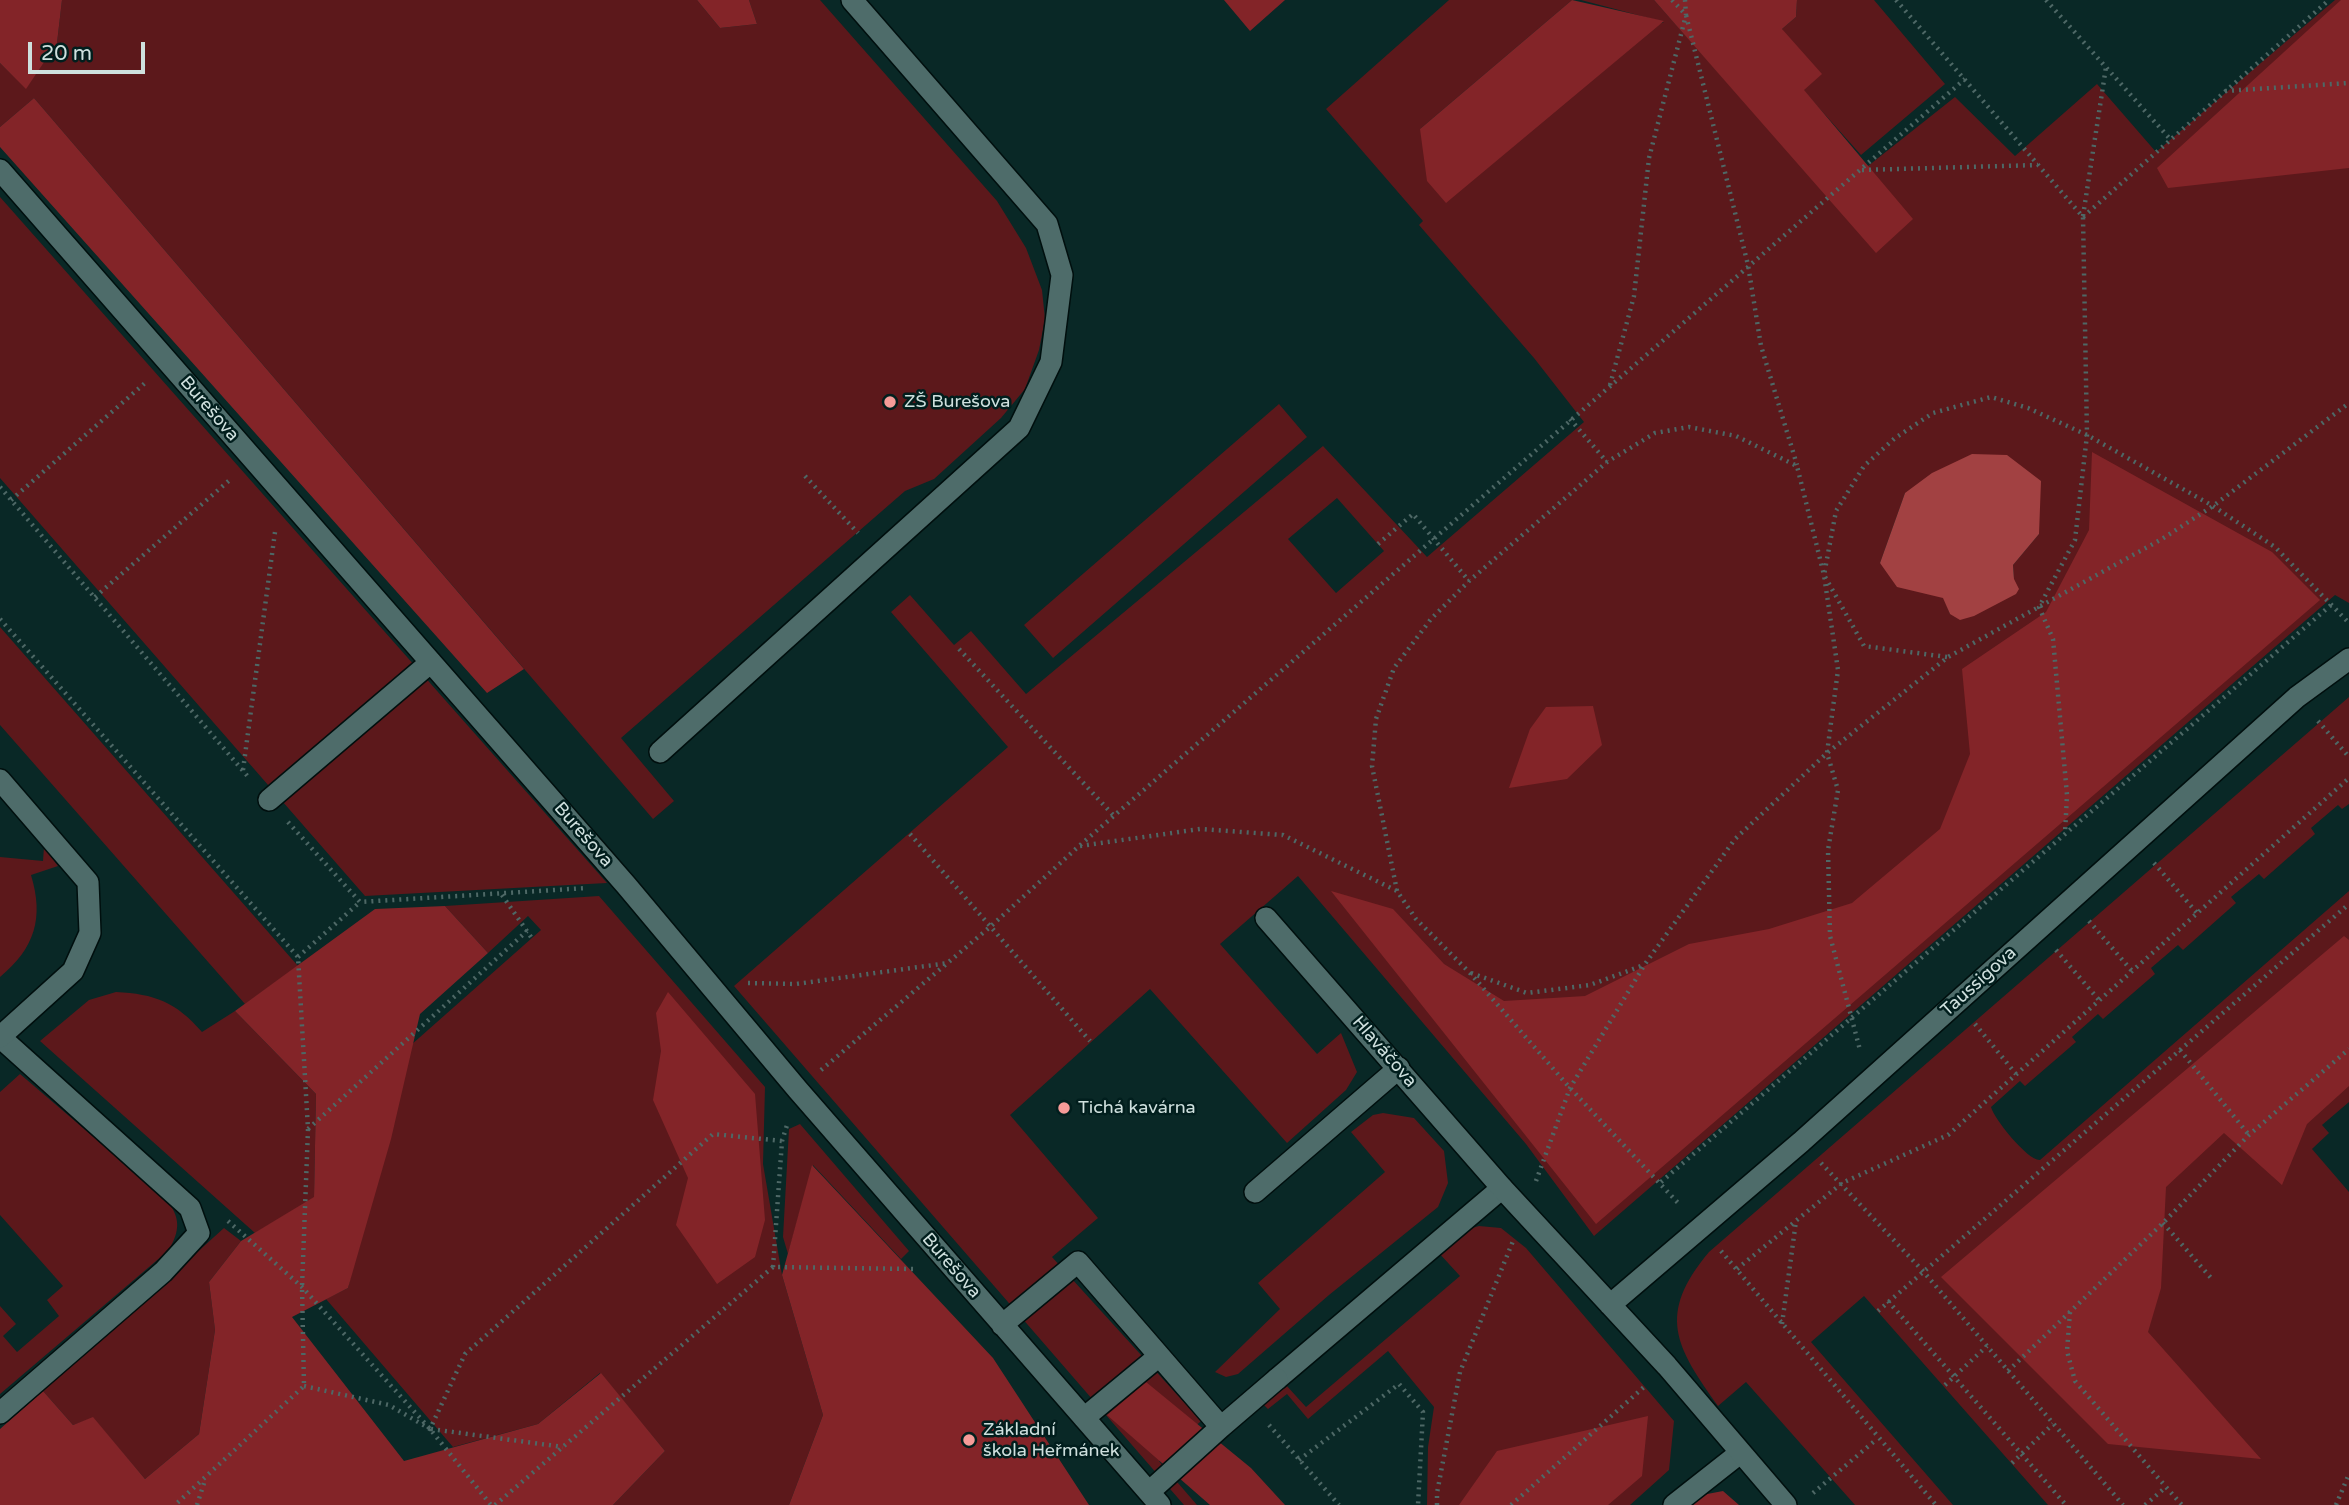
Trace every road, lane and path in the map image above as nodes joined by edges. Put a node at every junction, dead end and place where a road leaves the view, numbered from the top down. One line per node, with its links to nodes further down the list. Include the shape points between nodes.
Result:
1 (852, 0): 45 (street, via 1047,223 1062,275 1051,362 1019,428)
2 (1672, 0): 7 (path)
3 (1685, 0): 7 (path)
4 (1896, 0): 9 (path)
5 (2046, 0): 8 (path)
6 (2329, 0): 11 (path)
7 (1686, 15): 17 (path); 19 (path, via 1649,158 1634,296)
8 (2106, 67): 12 (path); 16 (path)
9 (1965, 79): 13 (path); 15 (path)
10 (2349, 83): 11 (path)
11 (2224, 91): 12 (path)
12 (2170, 139): 16 (path)
13 (2039, 165): 15 (path); 16 (path)
14 (0, 170): 18 (street, Burešova)
15 (1861, 170): 17 (path)
16 (2083, 216): 22 (path)
17 (1748, 265): 19 (path); 25 (path, via 1761,346)
18 (169, 363): 23 (street, Burešova); 28 (path)
19 (1610, 385): 21 (path)
20 (2349, 403): 29 (path)
21 (1570, 419): 24 (path); 31 (path)
22 (2087, 435): 29 (path); 33 (path, via 1991,397 1933,413 1864,466 1836,511); 37 (path, via 2075,540)
23 (254, 459): 27 (street, Burešova); 35 (path)
24 (1607, 461): 25 (path, via 1655,433 1689,427 1736,436); 34 (path)
25 (1797, 466): 33 (path)
26 (805, 476): 30 (path)
27 (280, 490): 43 (street, Burešova); 48 (path)
28 (11, 500)
29 (2213, 506): 36 (path, via 2275,547); 37 (path)
30 (858, 533)
31 (1434, 538): 32 (path, via 1413,514); 34 (path); 52 (path)
32 (1378, 544)
33 (1824, 575): 41 (path, via 1864,646); 46 (path, via 1838,670)
34 (1469, 581): 57 (path, via 1431,619 1394,668 1376,719 1372,766)
35 (95, 597)
36 (2331, 605): 39 (path); 54 (path)
37 (2039, 607): 41 (path); 54 (path, via 2053,639 2067,795)
38 (0, 619): 68 (path)
39 (2349, 624)
40 (959, 649): 52 (path)
41 (1948, 657): 46 (path)
42 (2349, 659): 44 (street, Taussigova)
43 (431, 662): 51 (street); 71 (street, Burešova)
44 (2297, 697): 47 (path); 55 (street, Taussigova)
45 (660, 752)
46 (1827, 752): 57 (path, via 1735,839 1645,964 1590,985 1527,993 1470,973 1416,919); 74 (path, via 1838,790 1828,850 1830,936)
47 (2349, 757)
48 (243, 770)
49 (2349, 778): 62 (path)
50 (0, 780): 75 (street, via 88,882 90,933 73,971)
51 (269, 800)
52 (1114, 816): 56 (path)
53 (909, 834): 64 (path)
54 (2066, 834): 74 (path)
55 (2136, 842): 59 (street, Taussigova); 62 (path)
56 (1079, 846): 57 (path, via 1200,829 1283,835); 64 (path)
57 (1397, 891)
58 (502, 894): 66 (path)
59 (2071, 900): 65 (street, Taussigova); 70 (path)
60 (360, 902): 68 (path)
61 (2349, 904): 78 (path)
62 (2197, 913): 70 (path)
63 (1266, 918): 79 (street, Hlaváčova)
64 (990, 927): 69 (path); 76 (path)
65 (2038, 929): 72 (path); 73 (street, Taussigova)
66 (527, 931): 67 (path); 83 (path)
67 (531, 937)
68 (298, 957): 83 (path)
69 (948, 963): 71 (path, via 796,984); 82 (path)
70 (2133, 971): 72 (path)
71 (708, 982): 82 (street, Burešova)
72 (2099, 1000): 80 (path)
73 (1957, 1002): 80 (path); 81 (street, Taussigova)
74 (1851, 1019): 81 (path); 87 (path)
75 (0, 1037): 114 (street, via 190,1208 199,1233 163,1272)
76 (1090, 1041)
77 (2349, 1049): 84 (path)
78 (2180, 1050): 84 (path); 97 (path)
79 (1399, 1069): 89 (street, Hlaváčova); 90 (street)
80 (2016, 1074): 88 (path, via 1948,1135)
81 (1869, 1081): 86 (street, Taussigova)
82 (798, 1090): 85 (path); 96 (street, Burešova)
83 (307, 1129): 99 (path)
84 (2249, 1135): 93 (path)
85 (782, 1141): 94 (path); 118 (path, via 713,1134 673,1166 465,1354)
86 (1801, 1142): 88 (path); 101 (street, Taussigova)
87 (1661, 1182)
88 (1842, 1183): 92 (path); 97 (path)
89 (1502, 1188): 101 (street, Hlaváčova); 113 (street)
90 (1255, 1192)
91 (220, 1214): 99 (path)
92 (1796, 1221): 95 (path); 105 (path)
93 (2163, 1223): 98 (path); 103 (path)
94 (773, 1267): 96 (path); 120 (path)
95 (1737, 1269)
96 (954, 1270): 104 (street, Burešova)
97 (1922, 1270): 100 (path); 106 (path)
98 (2212, 1279)
99 (302, 1287): 112 (path); 118 (path)
100 (1888, 1301): 102 (path); 110 (path)
101 (1610, 1305): 108 (street, Hlaváčova)
102 (1878, 1311)
103 (2070, 1312): 109 (path); 127 (path, via 2067,1351 2075,1381)
104 (1002, 1325): 107 (street, via 1078,1262); 115 (street, Burešova)
105 (1782, 1325)
106 (1987, 1346): 109 (path); 110 (path)
107 (1159, 1356): 115 (street); 117 (street)
108 (1667, 1366): 121 (street, Hlaváčova); 135 (path)
109 (2008, 1371): 116 (path)
110 (1954, 1377): 111 (path); 122 (path)
111 (1945, 1385)
112 (304, 1386): 118 (path, via 389,1405); 126 (path)
113 (1250, 1403): 117 (street); 123 (path)
114 (0, 1413)
115 (1084, 1418): 129 (street, Burešova)
116 (2053, 1423): 122 (path); 139 (path)
117 (1221, 1427): 129 (street)
118 (430, 1429): 120 (path); 132 (path)
119 (1877, 1439): 128 (path)
120 (564, 1447): 132 (path)
121 (1740, 1452): 136 (street); 137 (street, Hlaváčova)
122 (2021, 1454): 124 (path); 138 (path)
123 (1299, 1460): 133 (path); 134 (path, via 1399,1384 1423,1412)
124 (2011, 1463)
125 (2349, 1474): 142 (path)
126 (205, 1479): 130 (path); 131 (path)
127 (2166, 1487): 140 (path); 141 (path)
128 (1808, 1497)
129 (1155, 1499)
130 (175, 1505)
131 (197, 1505)
132 (493, 1505)
133 (1339, 1505)
134 (1418, 1505)
135 (1511, 1505)
136 (1674, 1505)
137 (1786, 1505)
138 (2066, 1505)
139 (2123, 1505)
140 (2145, 1505)
141 (2182, 1505)
142 (2336, 1505)

